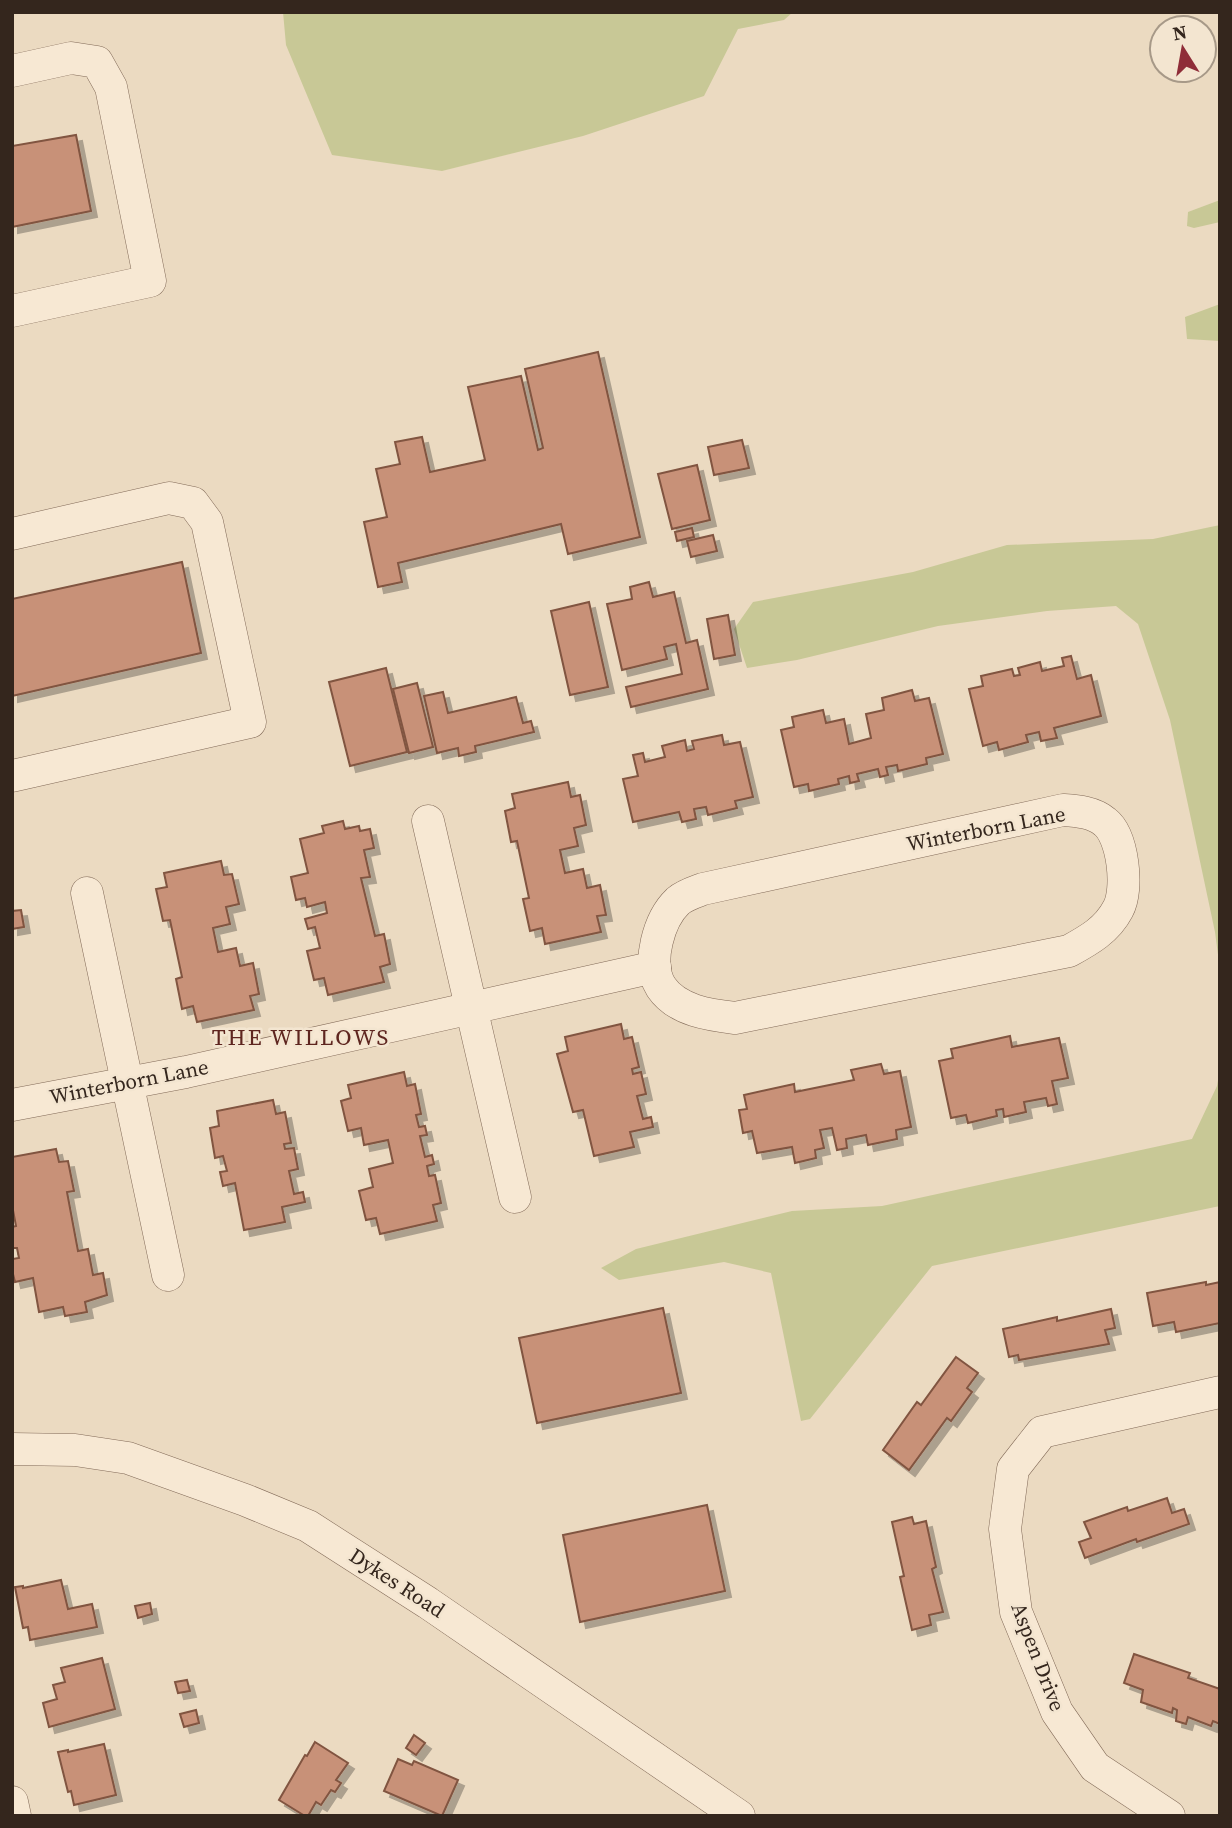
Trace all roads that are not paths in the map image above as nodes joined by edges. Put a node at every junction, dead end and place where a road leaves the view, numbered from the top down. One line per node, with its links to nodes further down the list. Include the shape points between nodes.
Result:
1 (12, 71): 2 (street, via 71,58 97,62 110,87 150,281)
2 (12, 311)
3 (12, 534): 4 (street, via 169,498 193,503 207,522 250,722)
4 (12, 776)
5 (428, 821): 8 (street)
6 (87, 893): 9 (street)
7 (655, 967): 7 (street, Winterborn Lane, via 656,938 667,914 680,899 703,889 1063,810 1087,813 1106,822 1117,842 1125,882 1119,907 1107,926 1069,951 735,1018 701,1014 676,1001 661,987); 8 (street, Winterborn Lane)
8 (471, 1007): 9 (street, Winterborn Lane); 11 (street)
9 (127, 1083): 10 (street, Winterborn Lane); 12 (street)
10 (12, 1105)
11 (515, 1196)
12 (167, 1275)
13 (1220, 1392): 18 (street, Aspen Drive, via 1042,1432 1013,1469 1005,1529 1016,1612 1057,1712 1094,1767)
14 (12, 1449): 17 (street, Dykes Road, via 75,1450 128,1458 308,1526)
15 (12, 1802): 16 (street)
16 (15, 1816)
17 (739, 1816)
18 (1169, 1816)

